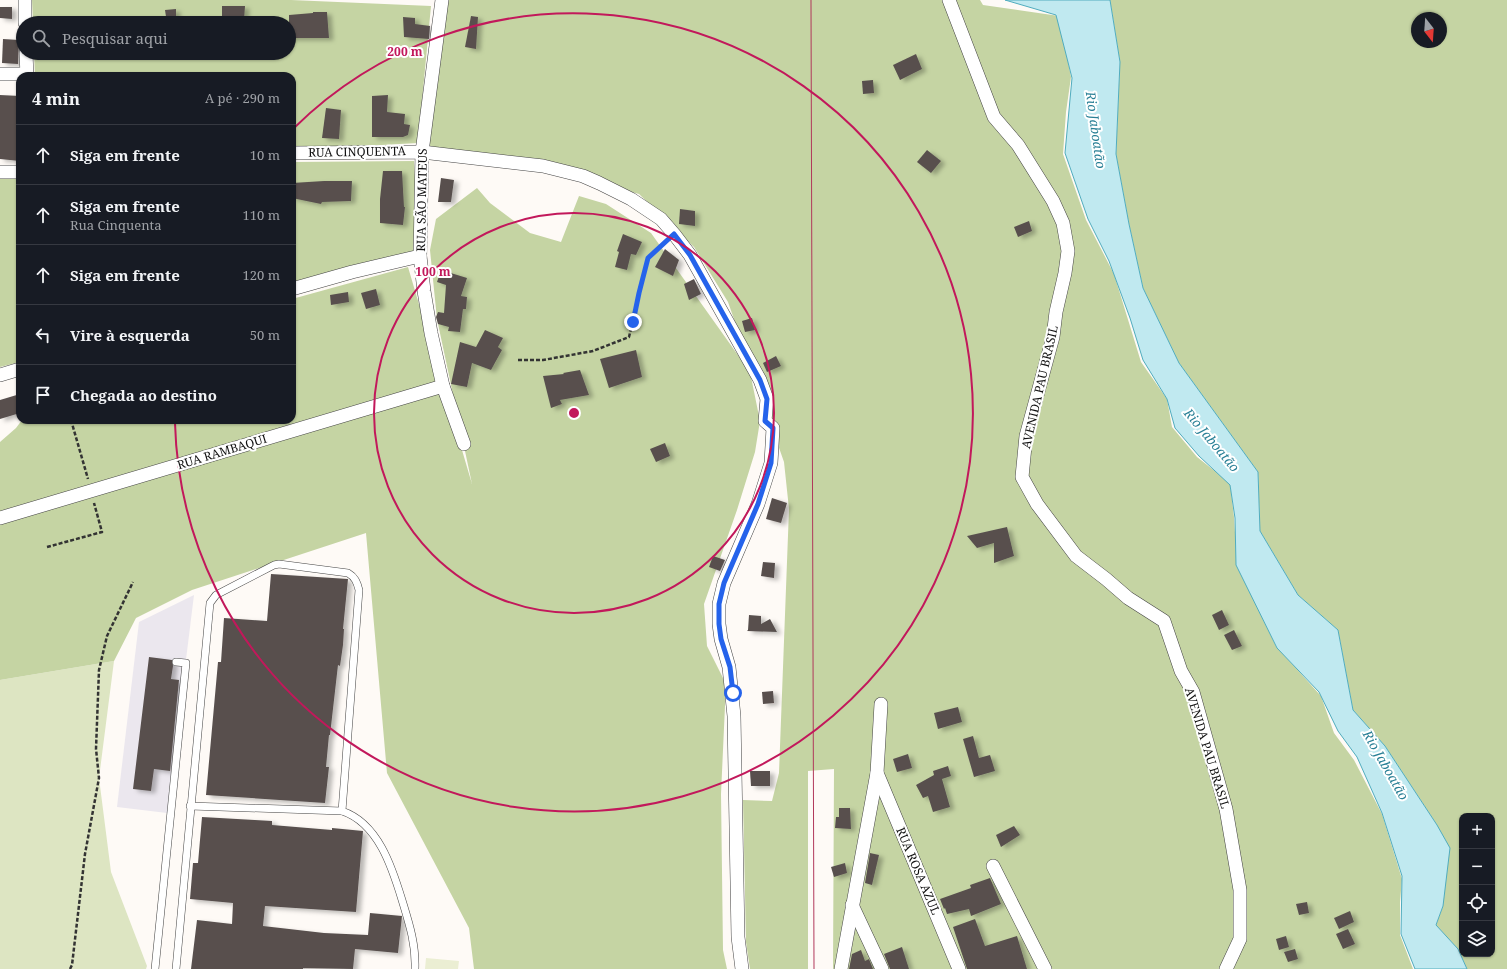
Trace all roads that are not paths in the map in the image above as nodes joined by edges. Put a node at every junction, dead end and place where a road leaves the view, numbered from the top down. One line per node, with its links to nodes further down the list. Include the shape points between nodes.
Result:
1 (25, 0): 4 (street)
2 (442, 0): 9 (street, RUA SÃO MATEUS)
3 (949, 0): 35 (street, AVENIDA PAU BRASIL, via 994,117 1018,146 1053,201 1063,223 1068,251 1053,337 1026,436 1022,477 1037,504 1076,556 1128,598 1164,621 1181,671 1193,692 1226,809 1240,890 1240,939)
4 (25, 16)
5 (26, 60): 6 (street)
6 (27, 72)
7 (0, 74): 8 (street)
8 (16, 75)
9 (422, 152): 10 (street, RUA CINQUENTA); 13 (street, RUA SÃO MATEUS); 30 (street, RUA CINQUENTA, via 536,165 583,176 631,199 661,219 690,255 760,380 767,399 765,421 773,428 771,463 758,504 724,583 719,604 721,639 730,667 734,716 738,937)
10 (296, 153)
11 (0, 172): 12 (street)
12 (16, 172)
13 (420, 256): 14 (street); 17 (street, RUA SÃO MATEUS, via 431,333)
14 (296, 288)
15 (16, 370): 16 (street)
16 (0, 375)
17 (443, 386): 18 (street, RUA SÃO MATEUS); 19 (street, RUA RAMBAQUI)
18 (464, 444)
19 (0, 518)
20 (176, 662): 27 (lane, via 186,663)
21 (880, 704): 22 (street)
22 (877, 773): 26 (street); 33 (street, RUA ROSA AZUL)
23 (190, 806): 24 (lane); 24 (lane, via 210,603 216,595 279,564 348,573 357,582 359,590); 28 (lane)
24 (342, 811): 29 (lane, via 352,814 366,826 392,867 413,936)
25 (993, 866): 34 (street)
26 (852, 905): 31 (street); 32 (street)
27 (155, 969)
28 (176, 969)
29 (415, 969)
30 (742, 969)
31 (841, 969)
32 (882, 969)
33 (959, 969)
34 (1045, 969)
35 (1226, 969)

